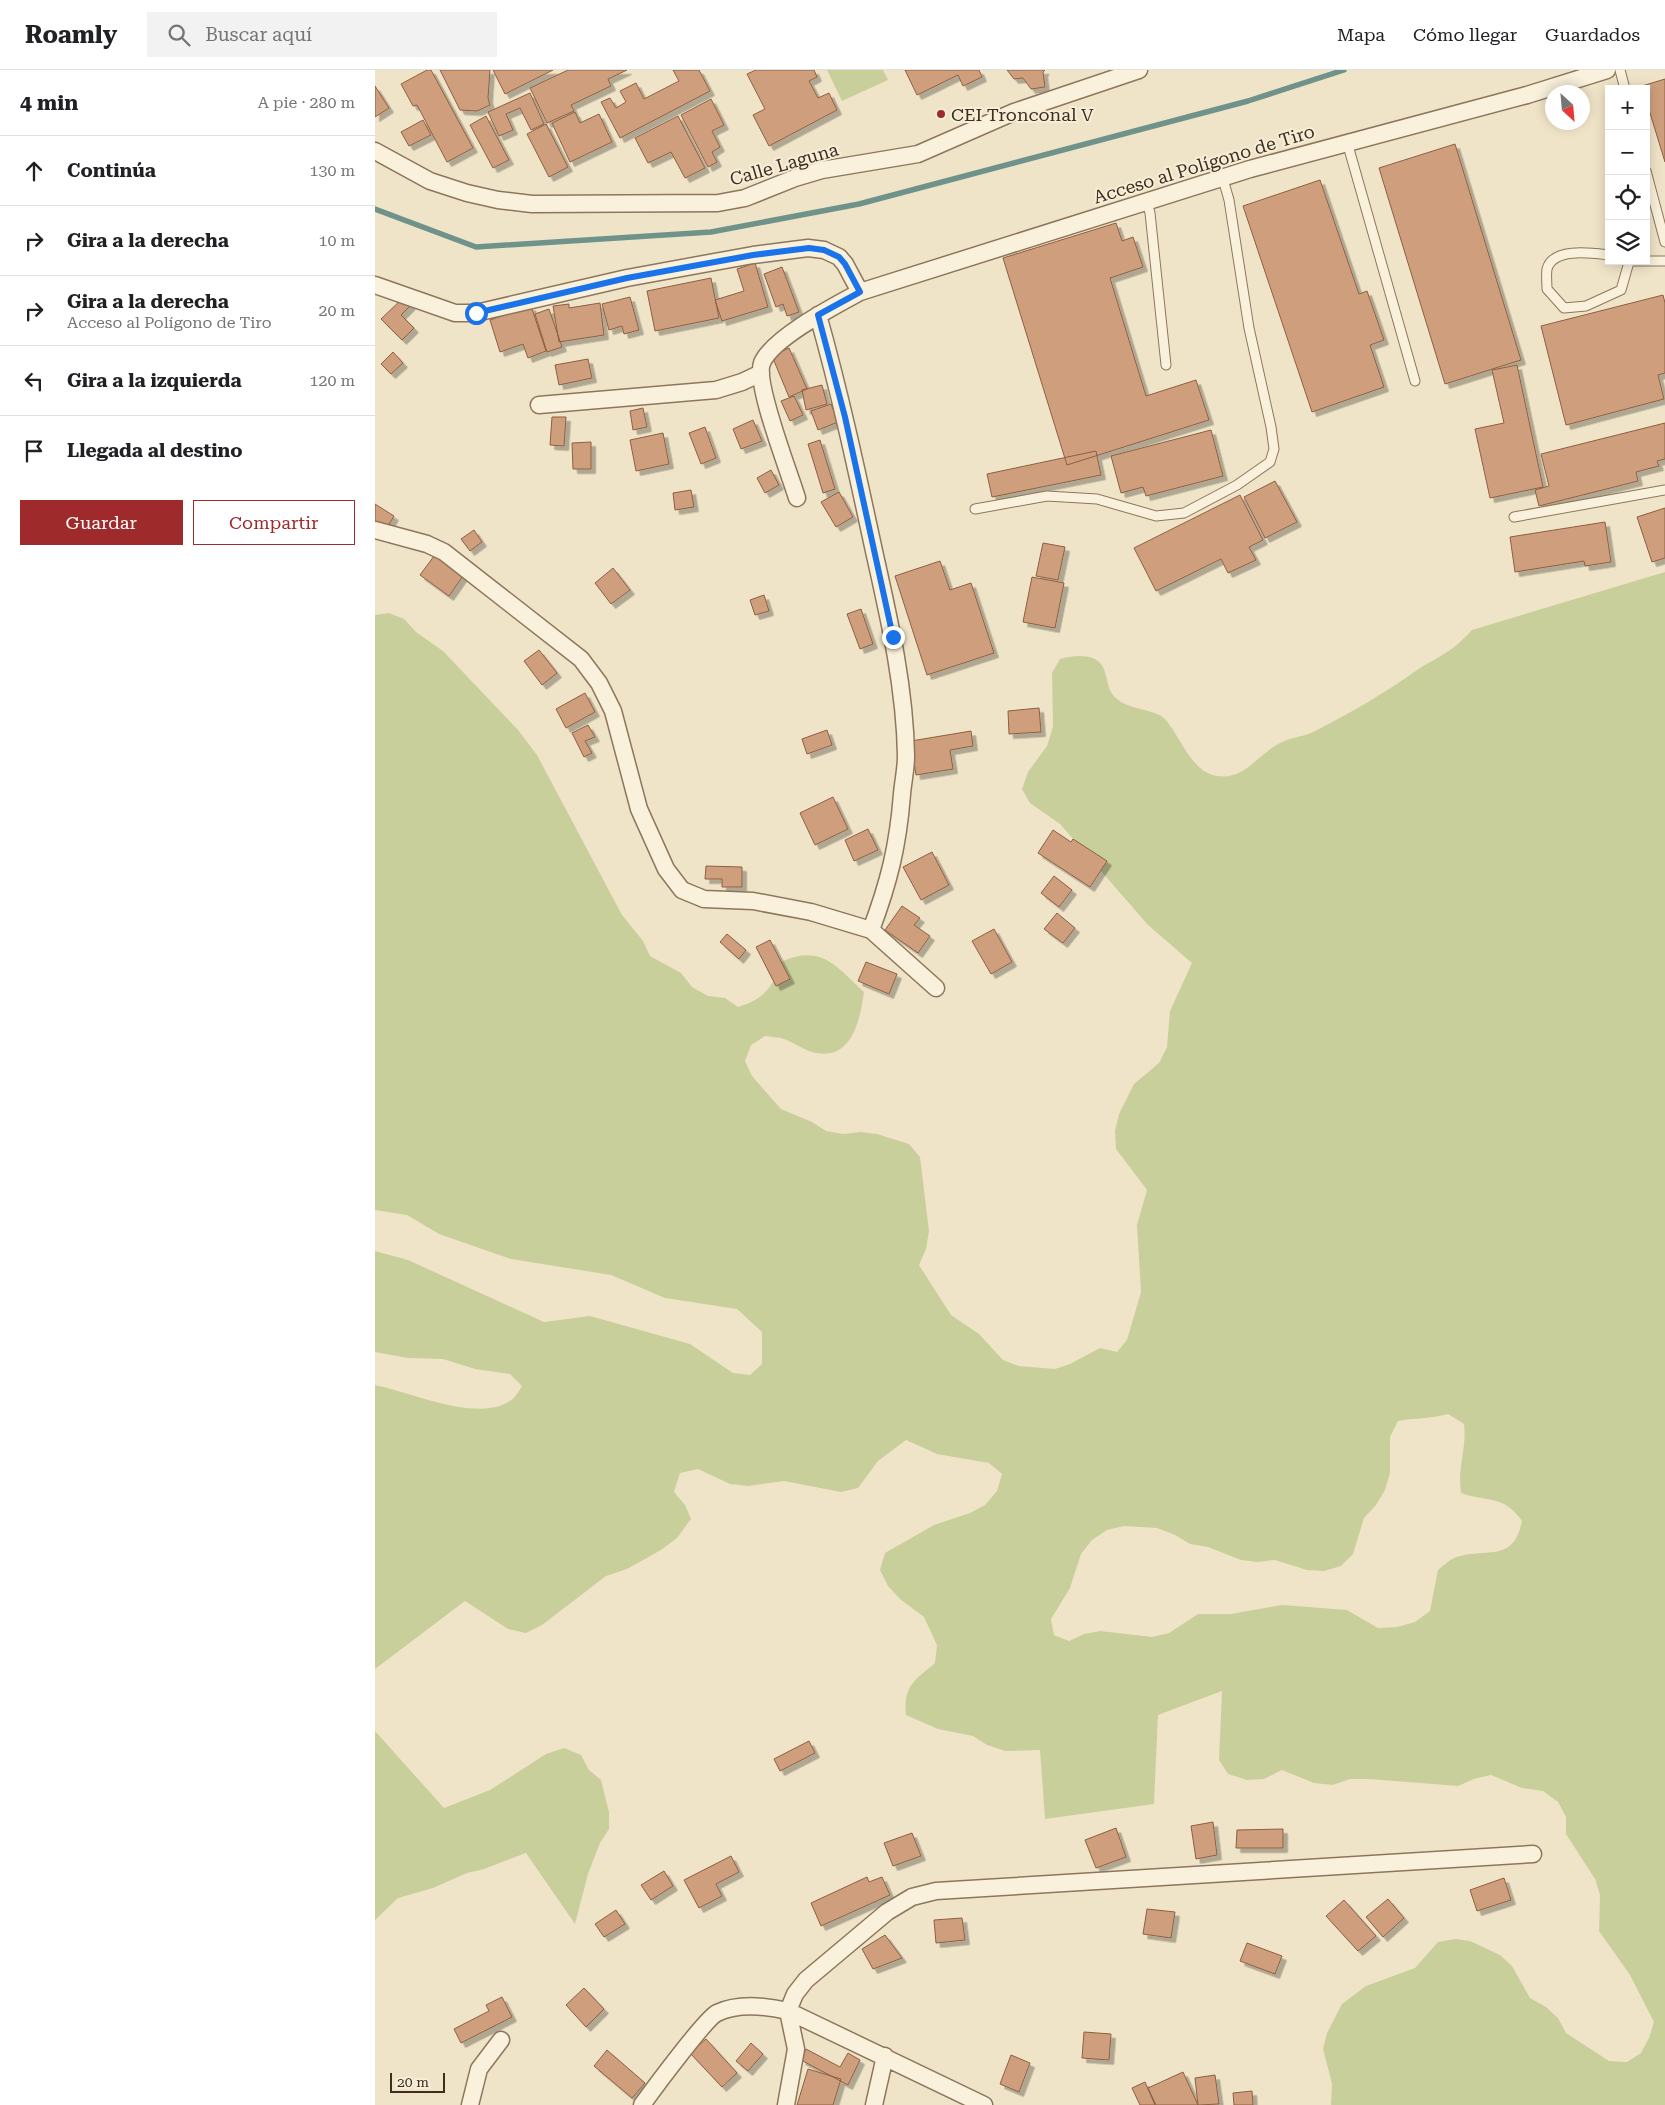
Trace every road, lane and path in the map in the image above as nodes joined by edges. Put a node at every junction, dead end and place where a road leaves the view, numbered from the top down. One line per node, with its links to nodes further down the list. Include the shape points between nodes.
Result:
1 (1139, 70): 6 (street, Calle Laguna, via 1014,112 918,154 822,170 745,198 718,203 532,204 499,200 430,181)
2 (1607, 70): 5 (street, Acceso al Polígono de Tiro, via 1527,95)
3 (1620, 70): 4 (lane)
4 (1624, 85)
5 (1347, 142): 8 (street, Acceso al Polígono de Tiro); 20 (lane)
6 (375, 151)
7 (1647, 175): 10 (lane)
8 (1223, 179): 9 (street, Acceso al Polígono de Tiro); 24 (lane, via 1249,328 1271,427 1274,449 1270,462 1237,485 1184,513 1156,516 1097,500 1047,496)
9 (1147, 202): 16 (street, Acceso al Polígono de Tiro); 18 (lane, via 1151,213)
10 (1665, 242)
11 (1605, 255): 14 (lane, via 1574,252 1554,259 1547,268 1547,289 1564,308 1586,306 1621,290)
12 (1650, 261): 13 (lane)
13 (1665, 261)
14 (1627, 265)
15 (375, 285): 16 (street, via 455,313 476,313 627,278 753,255 816,248 839,257)
16 (860, 292): 17 (street, Acceso al Polígono de Tiro)
17 (818, 315): 19 (street, Acceso al Polígono de Tiro, via 766,356); 27 (street, via 845,417 893,637 906,757 900,828 891,874)
18 (1166, 365)
19 (761, 373): 21 (street, via 716,390); 23 (street, via 766,400)
20 (1415, 381)
21 (539, 404)
22 (1665, 490): 25 (lane)
23 (797, 498)
24 (975, 509)
25 (1515, 517)
26 (375, 530): 27 (street, via 444,552 586,665 613,711 639,809 666,869 682,890 704,899 753,901 811,912)
27 (871, 930): 28 (street)
28 (936, 988)
29 (1533, 1854): 30 (street, via 936,1891 912,1897 887,1912 806,1980)
30 (788, 2011): 32 (street); 34 (street, via 747,2006 715,2013); 35 (street, via 796,2049)
31 (501, 2040): 33 (street, via 479,2069)
32 (885, 2056): 36 (street); 37 (street)
33 (470, 2105)
34 (641, 2105)
35 (786, 2105)
36 (874, 2105)
37 (984, 2105)

